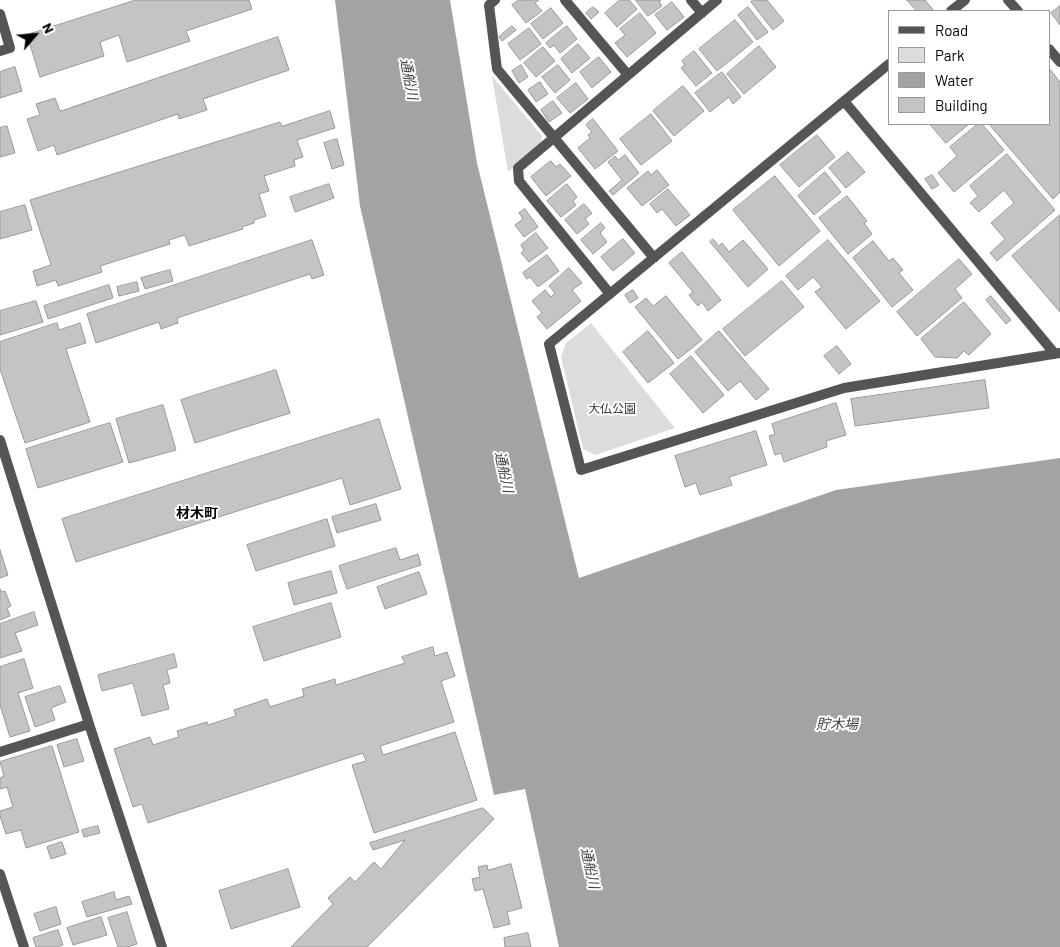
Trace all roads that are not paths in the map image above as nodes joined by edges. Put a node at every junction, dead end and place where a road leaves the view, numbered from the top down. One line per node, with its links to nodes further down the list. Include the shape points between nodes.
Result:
1 (495, 0): 17 (street, via 489,5 497,69)
2 (565, 0): 15 (street)
3 (691, 0): 9 (street)
4 (717, 0): 9 (street)
5 (965, 0): 7 (street)
6 (1008, 0): 8 (street)
7 (952, 10)
8 (1017, 10)
9 (702, 12): 15 (street)
10 (0, 14): 12 (street, via 10,48)
11 (1050, 50): 13 (street)
12 (0, 51)
13 (1060, 62)
14 (888, 65): 16 (street)
15 (628, 75): 17 (street)
16 (844, 101): 18 (street); 20 (street)
17 (554, 138): 18 (street); 19 (street, via 518,168 519,182)
18 (654, 258): 19 (street)
19 (610, 294): 20 (street, via 549,344 582,470 844,388)
20 (1057, 353)
21 (0, 440): 22 (street)
22 (89, 724): 23 (street); 26 (street)
23 (0, 752)
24 (0, 874): 25 (street)
25 (24, 947)
26 (162, 947)

